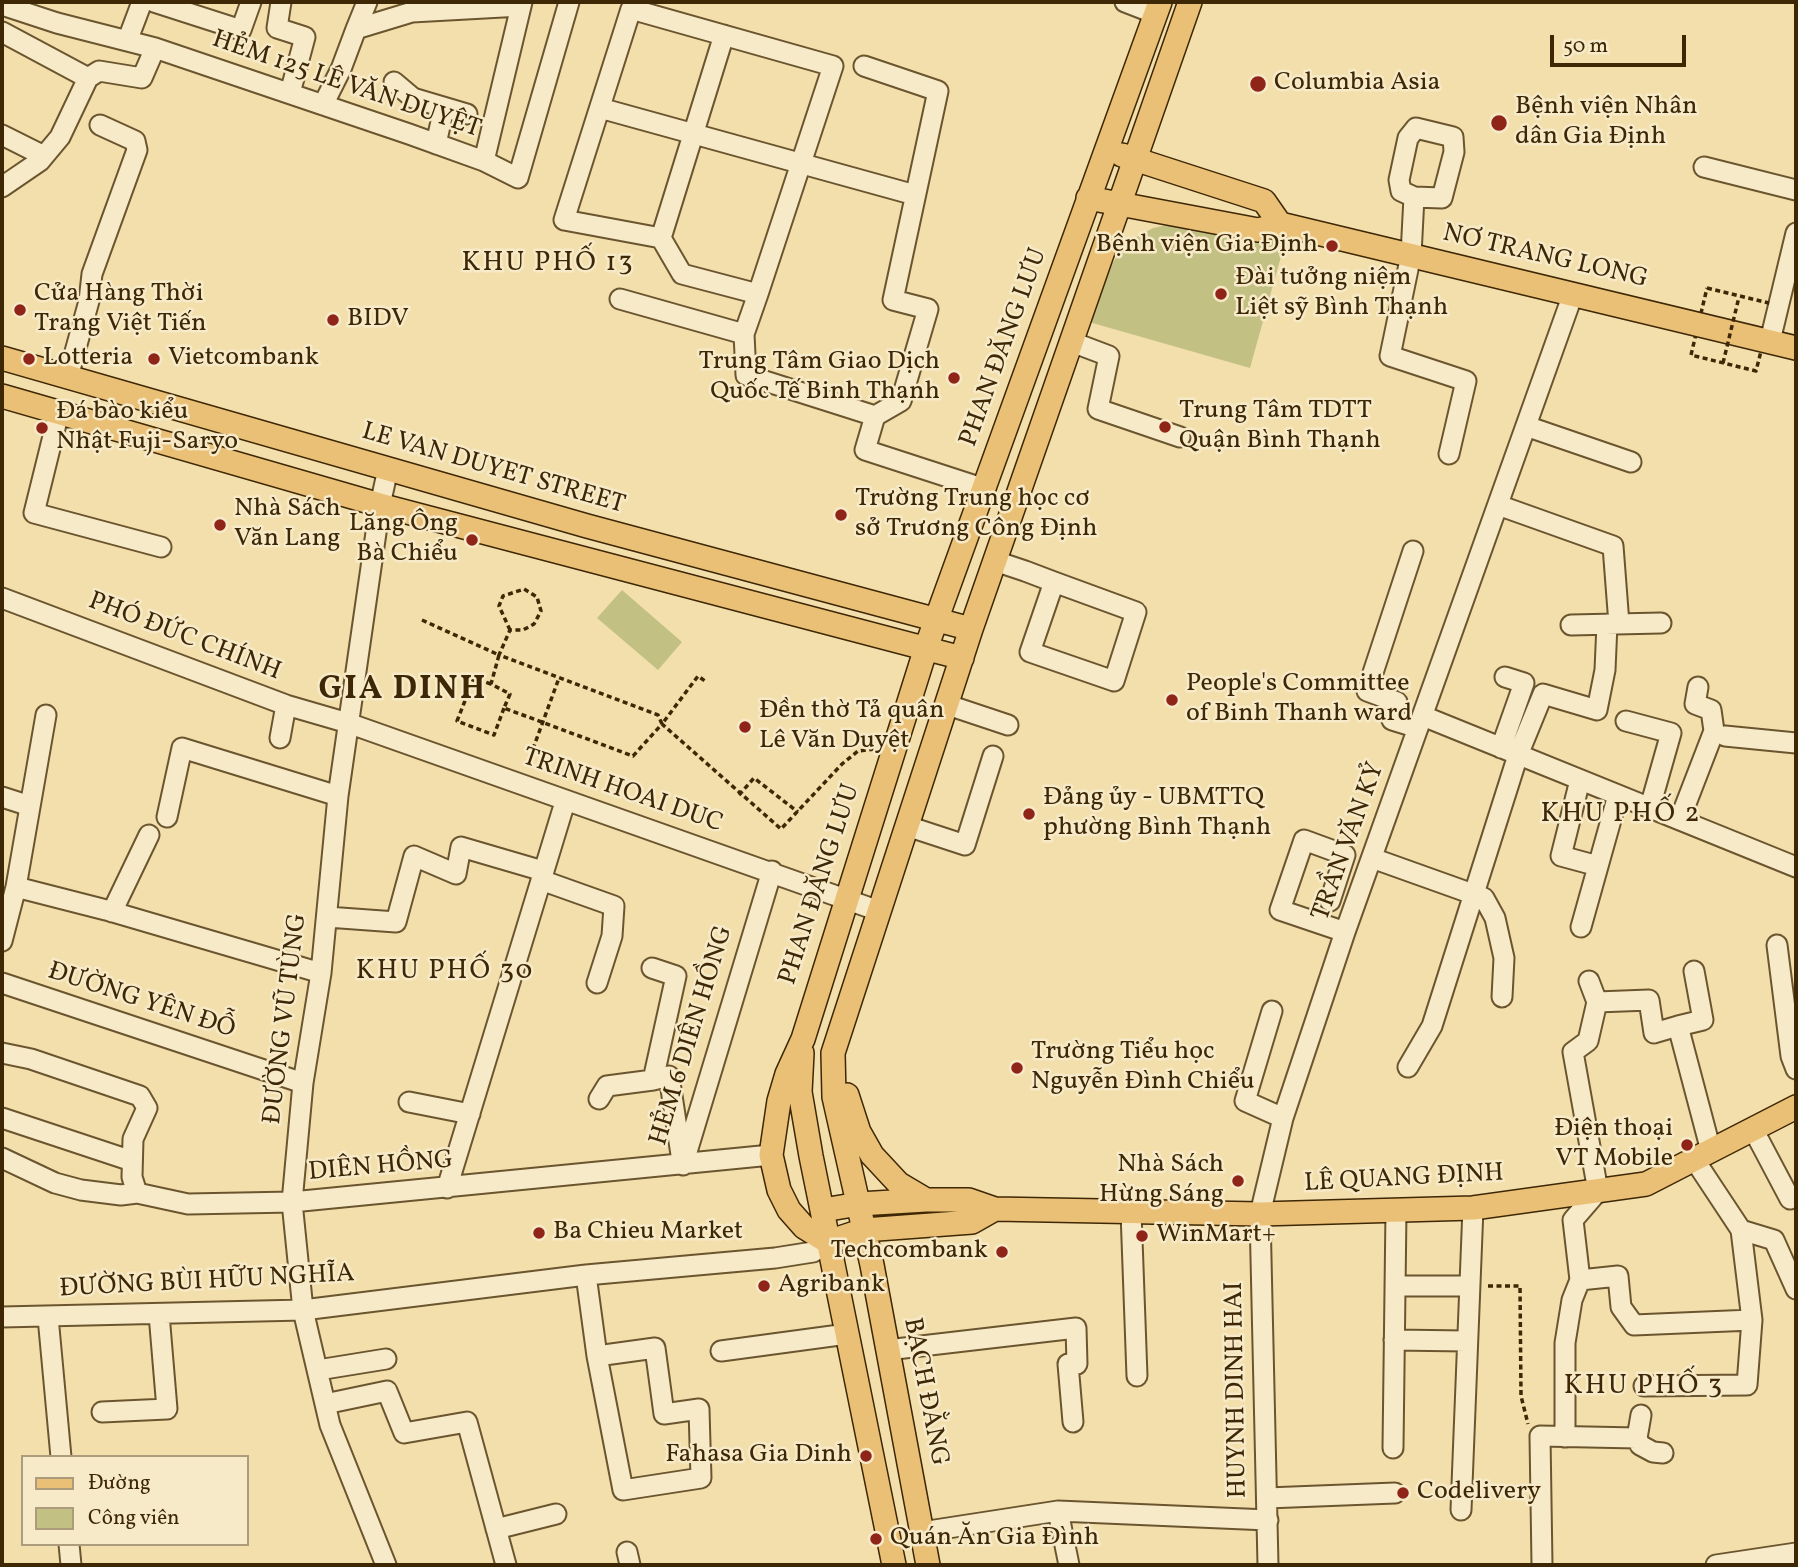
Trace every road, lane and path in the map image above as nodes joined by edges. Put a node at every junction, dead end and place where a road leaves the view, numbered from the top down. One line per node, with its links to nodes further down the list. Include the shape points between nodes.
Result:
1 (142, 2): 15 (street)
2 (154, 2): 3 (street, via 241,30)
3 (251, 2)
4 (281, 2): 20 (street, via 277,28 306,37)
5 (367, 2): 12 (street)
6 (569, 2): 32 (street, HẺM 125 LÊ VĂN DUYỆT, via 518,178)
7 (1125, 2): 11 (street)
8 (1190, 2): 31 (main road)
9 (3, 4): 15 (street, HẺM 125 LÊ VĂN DUYỆT, via 57,23)
10 (522, 4): 12 (street, via 412,12); 32 (street)
11 (1158, 8): 29 (main road, PHAN ĐĂNG LƯU)
12 (356, 29): 21 (street)
13 (2, 32): 18 (street)
14 (724, 35): 23 (street, via 631,9); 26 (street); 33 (street, via 833,66)
15 (128, 39): 16 (street, HẺM 125 LÊ VĂN DUYỆT)
16 (155, 48): 18 (street, via 142,78 99,71); 20 (street, HẺM 125 LÊ VĂN DUYỆT)
17 (864, 66): 37 (street, via 938,91)
18 (88, 78): 30 (street, via 60,136)
19 (394, 82): 22 (street, via 413,98)
20 (290, 93): 21 (street, HẺM 125 LÊ VĂN DUYỆT)
21 (323, 105): 28 (street, HẺM 125 LÊ VĂN DUYỆT)
22 (444, 108): 24 (street); 28 (street)
23 (600, 108): 26 (street); 43 (street, via 564,220)
24 (467, 114)
25 (100, 125): 57 (street, via 135,141 137,150 92,274)
26 (692, 132): 33 (street); 43 (street)
27 (2, 135): 30 (street)
28 (436, 144): 32 (street, HẺM 125 LÊ VĂN DUYỆT)
29 (1106, 150): 31 (main road); 39 (main road, PHAN ĐĂNG LƯU)
30 (44, 156): 35 (street)
31 (1136, 160): 40 (main road); 41 (main road, via 1264,201)
32 (484, 161)
33 (803, 162): 37 (street); 46 (street)
34 (1704, 167): 36 (street)
35 (2, 187)
36 (1796, 190)
37 (915, 195): 60 (street, via 893,300 928,309 901,401)
38 (1415, 197): 44 (street)
39 (1088, 198): 40 (main road, NƠ TRANG LONG); 66 (main road, PHAN ĐĂNG LƯU)
40 (1122, 204): 41 (main road, NƠ TRANG LONG, via 1258,230); 52 (main road)
41 (1280, 224): 44 (main road, NƠ TRANG LONG)
42 (1796, 233): 51 (street)
43 (660, 238): 46 (street, via 682,274)
44 (1411, 255): 47 (main road, NƠ TRANG LONG); 63 (street, via 1390,356 1466,381)
45 (1707, 288): 55 (path, bridge, via 1739,297)
46 (758, 294): 50 (street)
47 (1573, 294): 49 (main road, NƠ TRANG LONG); 61 (street, TRẦN VĂN KỶ)
48 (620, 299): 50 (street)
49 (1700, 324): 51 (main road, NƠ TRANG LONG); 55 (path, via 1691,355)
50 (744, 334): 60 (street, via 746,375)
51 (1770, 341): 53 (main road, NƠ TRANG LONG)
52 (1072, 342): 62 (street, via 1109,356 1098,408); 73 (main road)
53 (1796, 348)
54 (2, 359): 57 (main road, LE VAN DUYET STREET)
55 (1723, 363): 56 (path)
56 (1756, 371)
57 (68, 377): 65 (main road, LE VAN DUYET STREET)
58 (2, 396): 59 (main road)
59 (59, 412): 68 (main road); 70 (street, via 34,513)
60 (875, 416): 66 (street, via 865,450)
61 (1526, 426): 64 (street); 67 (street, TRẦN VĂN KỶ)
62 (1180, 436)
63 (1449, 454)
64 (1631, 462)
65 (388, 469): 68 (street, ĐƯỜNG VŨ TÙNG); 69 (main road, LE VAN DUYET STREET)
66 (985, 489): 76 (main road, PHAN ĐĂNG LƯU)
67 (1498, 505): 79 (street, via 1613,546); 97 (street, TRẦN VĂN KỶ)
68 (380, 506): 71 (main road); 98 (street, ĐƯỜNG VŨ TÙNG)
69 (561, 518): 71 (main road); 76 (main road, LE VAN DUYET STREET)
70 (161, 547)
71 (552, 551): 83 (main road)
72 (1413, 551): 97 (street, via 1367,691 1397,702 1392,720)
73 (995, 561): 74 (street); 81 (main road)
74 (1054, 582): 74 (street, via 1136,612 1114,681 1030,652)
75 (2, 598): 91 (street, PHÓ ĐỨC CHÍNH)
76 (938, 618): 81 (main road, LE VAN DUYET STREET); 83 (main road, PHAN ĐĂNG LƯU)
77 (422, 620): 84 (path)
78 (1661, 623): 79 (street)
79 (1613, 624): 80 (street); 105 (street, via 1597,710 1543,694)
80 (1571, 625)
81 (971, 629): 85 (main road)
82 (510, 630): 82 (path, via 534,624 541,611 537,597 524,589 503,596 499,606); 84 (path)
83 (926, 648): 85 (main road); 104 (main road, PHAN ĐĂNG LƯU)
84 (499, 655): 87 (path); 89 (path)
85 (962, 658): 92 (main road)
86 (1505, 677): 105 (street, via 1524,683)
87 (559, 678): 96 (path); 99 (path, via 658,715)
88 (705, 681): 99 (path, via 698,676)
89 (491, 684): 93 (path, via 510,694); 93 (path, via 474,678 457,722 494,736)
90 (1698, 687): 118 (street, via 1695,704 1711,710 1714,731)
91 (286, 705): 98 (street, PHÓ ĐỨC CHÍNH); 102 (street)
92 (948, 705): 100 (street); 119 (main road)
93 (505, 708): 96 (path)
94 (46, 715): 114 (street)
95 (1626, 720): 115 (street, via 1671,733)
96 (541, 722): 99 (path, via 633,756); 107 (path)
97 (1421, 722): 105 (street); 121 (street, TRẦN VĂN KỶ)
98 (348, 723): 111 (street, ĐƯỜNG VŨ TÙNG); 113 (street, TRINH HOAI DUC)
99 (662, 724): 109 (path)
100 (1008, 725)
101 (1725, 736): 103 (street)
102 (280, 738)
103 (1796, 743)
104 (894, 747): 116 (path, via 858,751); 128 (main road, PHAN ĐĂNG LƯU)
105 (1510, 751): 108 (street); 127 (street)
106 (993, 756): 119 (street, via 965,845)
107 (527, 765)
108 (1580, 780): 110 (street); 122 (street, via 1561,856)
109 (739, 795): 116 (path, via 781,829); 116 (path, via 754,778)
110 (1618, 795): 115 (street); 122 (street)
111 (338, 796): 117 (street, via 182,748); 132 (street, ĐƯỜNG VŨ TÙNG)
112 (2, 797): 114 (street)
113 (565, 802): 124 (street, TRINH HOAI DUC); 125 (street)
114 (30, 806): 126 (street)
115 (1650, 807): 118 (street)
116 (797, 812)
117 (167, 817)
118 (1680, 819): 123 (street)
119 (907, 826): 130 (main road)
120 (149, 835): 131 (street)
121 (1372, 858): 127 (street); 134 (street, TRẦN VĂN KỶ)
122 (1598, 866): 133 (street)
123 (1796, 867)
124 (772, 871): 128 (street, TRINH HOAI DUC); 165 (street, HẺM 6 DIÊN HỒNG)
125 (542, 875): 132 (street, via 461,847 456,874 414,856 396,922); 142 (street, via 614,906 612,936); 157 (street)
126 (16, 887): 131 (street); 135 (street)
127 (1474, 892): 143 (street, via 1485,898 1495,918 1504,958); 150 (street, via 1432,1026)
128 (846, 899): 130 (street, TRINH HOAI DUC); 147 (main road, PHAN ĐĂNG LƯU)
129 (1330, 901): 134 (street, via 1345,855 1304,840 1280,910)
130 (879, 911): 149 (main road)
131 (113, 912): 139 (street)
132 (327, 917): 139 (street, ĐƯỜNG VŨ TÙNG)
133 (1581, 927)
134 (1345, 932): 159 (street, TRẦN VĂN KỶ)
135 (2, 941)
136 (1777, 945): 151 (street)
137 (652, 968): 152 (street, HẺM 6 DIÊN HỒNG, via 676,976)
138 (1694, 971): 146 (street, via 1703,1020)
139 (321, 973): 153 (street, ĐƯỜNG VŨ TÙNG)
140 (1589, 981): 144 (street)
141 (2, 983): 153 (street, ĐƯỜNG YÊN ĐỖ)
142 (597, 983)
143 (1502, 997)
144 (1597, 1002): 146 (street, via 1648,1000 1654,1033); 167 (street, via 1588,1041 1573,1052)
145 (1272, 1011): 159 (street, via 1245,1101)
146 (1678, 1026): 162 (street)
147 (803, 1039): 161 (main road, via 779,1101); 175 (main road, PHAN ĐĂNG LƯU, via 800,1091)
148 (2, 1053): 164 (street, via 141,1096 147,1108 132,1139)
149 (833, 1053): 170 (main road, via 859,1132 872,1155 899,1184); 172 (main road, via 834,1097)
150 (1408, 1067)
151 (1796, 1069)
152 (653, 1080): 154 (street, HẺM 6 DIÊN HỒNG, via 607,1086); 165 (street, HẺM 6 DIÊN HỒNG, via 670,1076)
153 (303, 1083): 171 (street, ĐƯỜNG VŨ TÙNG)
154 (599, 1100)
155 (409, 1102): 157 (street)
156 (1796, 1107): 160 (main road, LÊ QUANG ĐỊNH)
157 (470, 1114): 166 (street)
158 (2, 1118): 164 (street)
159 (1283, 1118): 178 (street, TRẦN VĂN KỶ)
160 (1753, 1129): 162 (main road, LÊ QUANG ĐỊNH); 169 (street, via 1790,1199)
161 (771, 1155): 165 (street, DIÊN HỒNG); 181 (main road, via 789,1210 804,1227)
162 (1703, 1155): 167 (main road, LÊ QUANG ĐỊNH, via 1646,1184); 180 (street)
163 (2, 1158): 168 (street, DIÊN HỒNG, via 81,1190)
164 (132, 1161): 168 (street)
165 (683, 1166): 166 (street, DIÊN HỒNG)
166 (447, 1188): 171 (street, DIÊN HỒNG)
167 (1598, 1191): 173 (main road, LÊ QUANG ĐỊNH); 184 (street, via 1573,1220)
168 (137, 1193): 171 (street, DIÊN HỒNG, via 188,1204)
169 (1796, 1196)
170 (926, 1200): 172 (main road, LÊ QUANG ĐỊNH); 174 (main road, LÊ QUANG ĐỊNH, via 969,1200)
171 (292, 1202): 188 (street, ĐƯỜNG VŨ TÙNG)
172 (859, 1203): 175 (main road, LÊ QUANG ĐỊNH); 179 (main road)
173 (1473, 1208): 176 (main road, LÊ QUANG ĐỊNH); 186 (street)
174 (995, 1209): 177 (main road, LÊ QUANG ĐỊNH); 179 (main road, LÊ QUANG ĐỊNH, via 972,1222)
175 (823, 1210): 181 (main road, PHAN ĐĂNG LƯU)
176 (1396, 1210): 178 (main road, LÊ QUANG ĐỊNH); 185 (street)
177 (1130, 1212): 178 (main road, LÊ QUANG ĐỊNH); 201 (street)
178 (1261, 1214): 214 (street, HUYNH DINH HAI)
179 (864, 1230): 181 (main road, LÊ QUANG ĐỊNH); 196 (main road, BẠCH ĐẰNG)
180 (1741, 1230): 182 (street, via 1774,1240); 192 (street)
181 (828, 1242): 183 (street, ĐƯỜNG BÙI HỮU NGHĨA, via 813,1252 775,1258); 193 (main road)
182 (1791, 1265): 187 (street)
183 (586, 1275): 188 (street, ĐƯỜNG BÙI HỮU NGHĨA); 198 (street)
184 (1580, 1280): 192 (street, via 1618,1276 1621,1307 1634,1325); 208 (street, via 1564,1343)
185 (1395, 1286): 186 (street); 194 (street)
186 (1468, 1286): 195 (street); 207 (path, via 1520,1286 1521,1396)
187 (1796, 1289)
188 (303, 1310): 189 (street, ĐƯỜNG BÙI HỮU NGHĨA); 200 (street, ĐƯỜNG VŨ TÙNG)
189 (159, 1314): 191 (street, ĐƯỜNG BÙI HỮU NGHĨA); 204 (street, via 167,1409)
190 (2, 1317): 191 (street, ĐƯỜNG BÙI HỮU NGHĨA)
191 (48, 1317): 212 (street)
192 (1752, 1320): 202 (street, via 1747,1385)
193 (847, 1334): 197 (street); 226 (main road)
194 (1394, 1340): 195 (street); 210 (street)
195 (1466, 1341): 215 (street)
196 (887, 1350): 206 (street, via 1076,1328 1077,1364 1068,1364); 220 (main road, BẠCH ĐẰNG)
197 (721, 1351)
198 (597, 1356): 198 (street, via 655,1348 664,1414 699,1409 701,1478 623,1490)
199 (386, 1359): 200 (street)
200 (318, 1370): 203 (street, ĐƯỜNG VŨ TÙNG)
201 (1137, 1376)
202 (1644, 1386)
203 (326, 1404): 219 (street, via 387,1391 404,1433 467,1422); 224 (street, ĐƯỜNG VŨ TÙNG, via 330,1425)
204 (102, 1412)
205 (1642, 1415): 209 (street)
206 (1073, 1422)
207 (1531, 1435)
208 (1565, 1437): 209 (street); 230 (street, via 1540,1436)
209 (1637, 1438): 211 (street, via 1640,1445)
210 (1393, 1448)
211 (1663, 1453)
212 (61, 1455)
213 (1395, 1493): 214 (street)
214 (1267, 1498): 218 (street, HUYNH DINH HAI)
215 (1461, 1510)
216 (1058, 1511): 218 (street); 220 (street); 228 (street)
217 (556, 1514): 219 (street)
218 (1268, 1520): 229 (street, HUYNH DINH HAI)
219 (496, 1529): 225 (street)
220 (922, 1532): 227 (main road, BẠCH ĐẰNG)
221 (69, 1546): 223 (street)
222 (1796, 1553): 231 (street)
223 (71, 1565)
224 (386, 1565)
225 (506, 1565)
226 (894, 1565)
227 (928, 1565)
228 (1069, 1565)
229 (1268, 1565)
230 (1542, 1565)
231 (1716, 1565)

